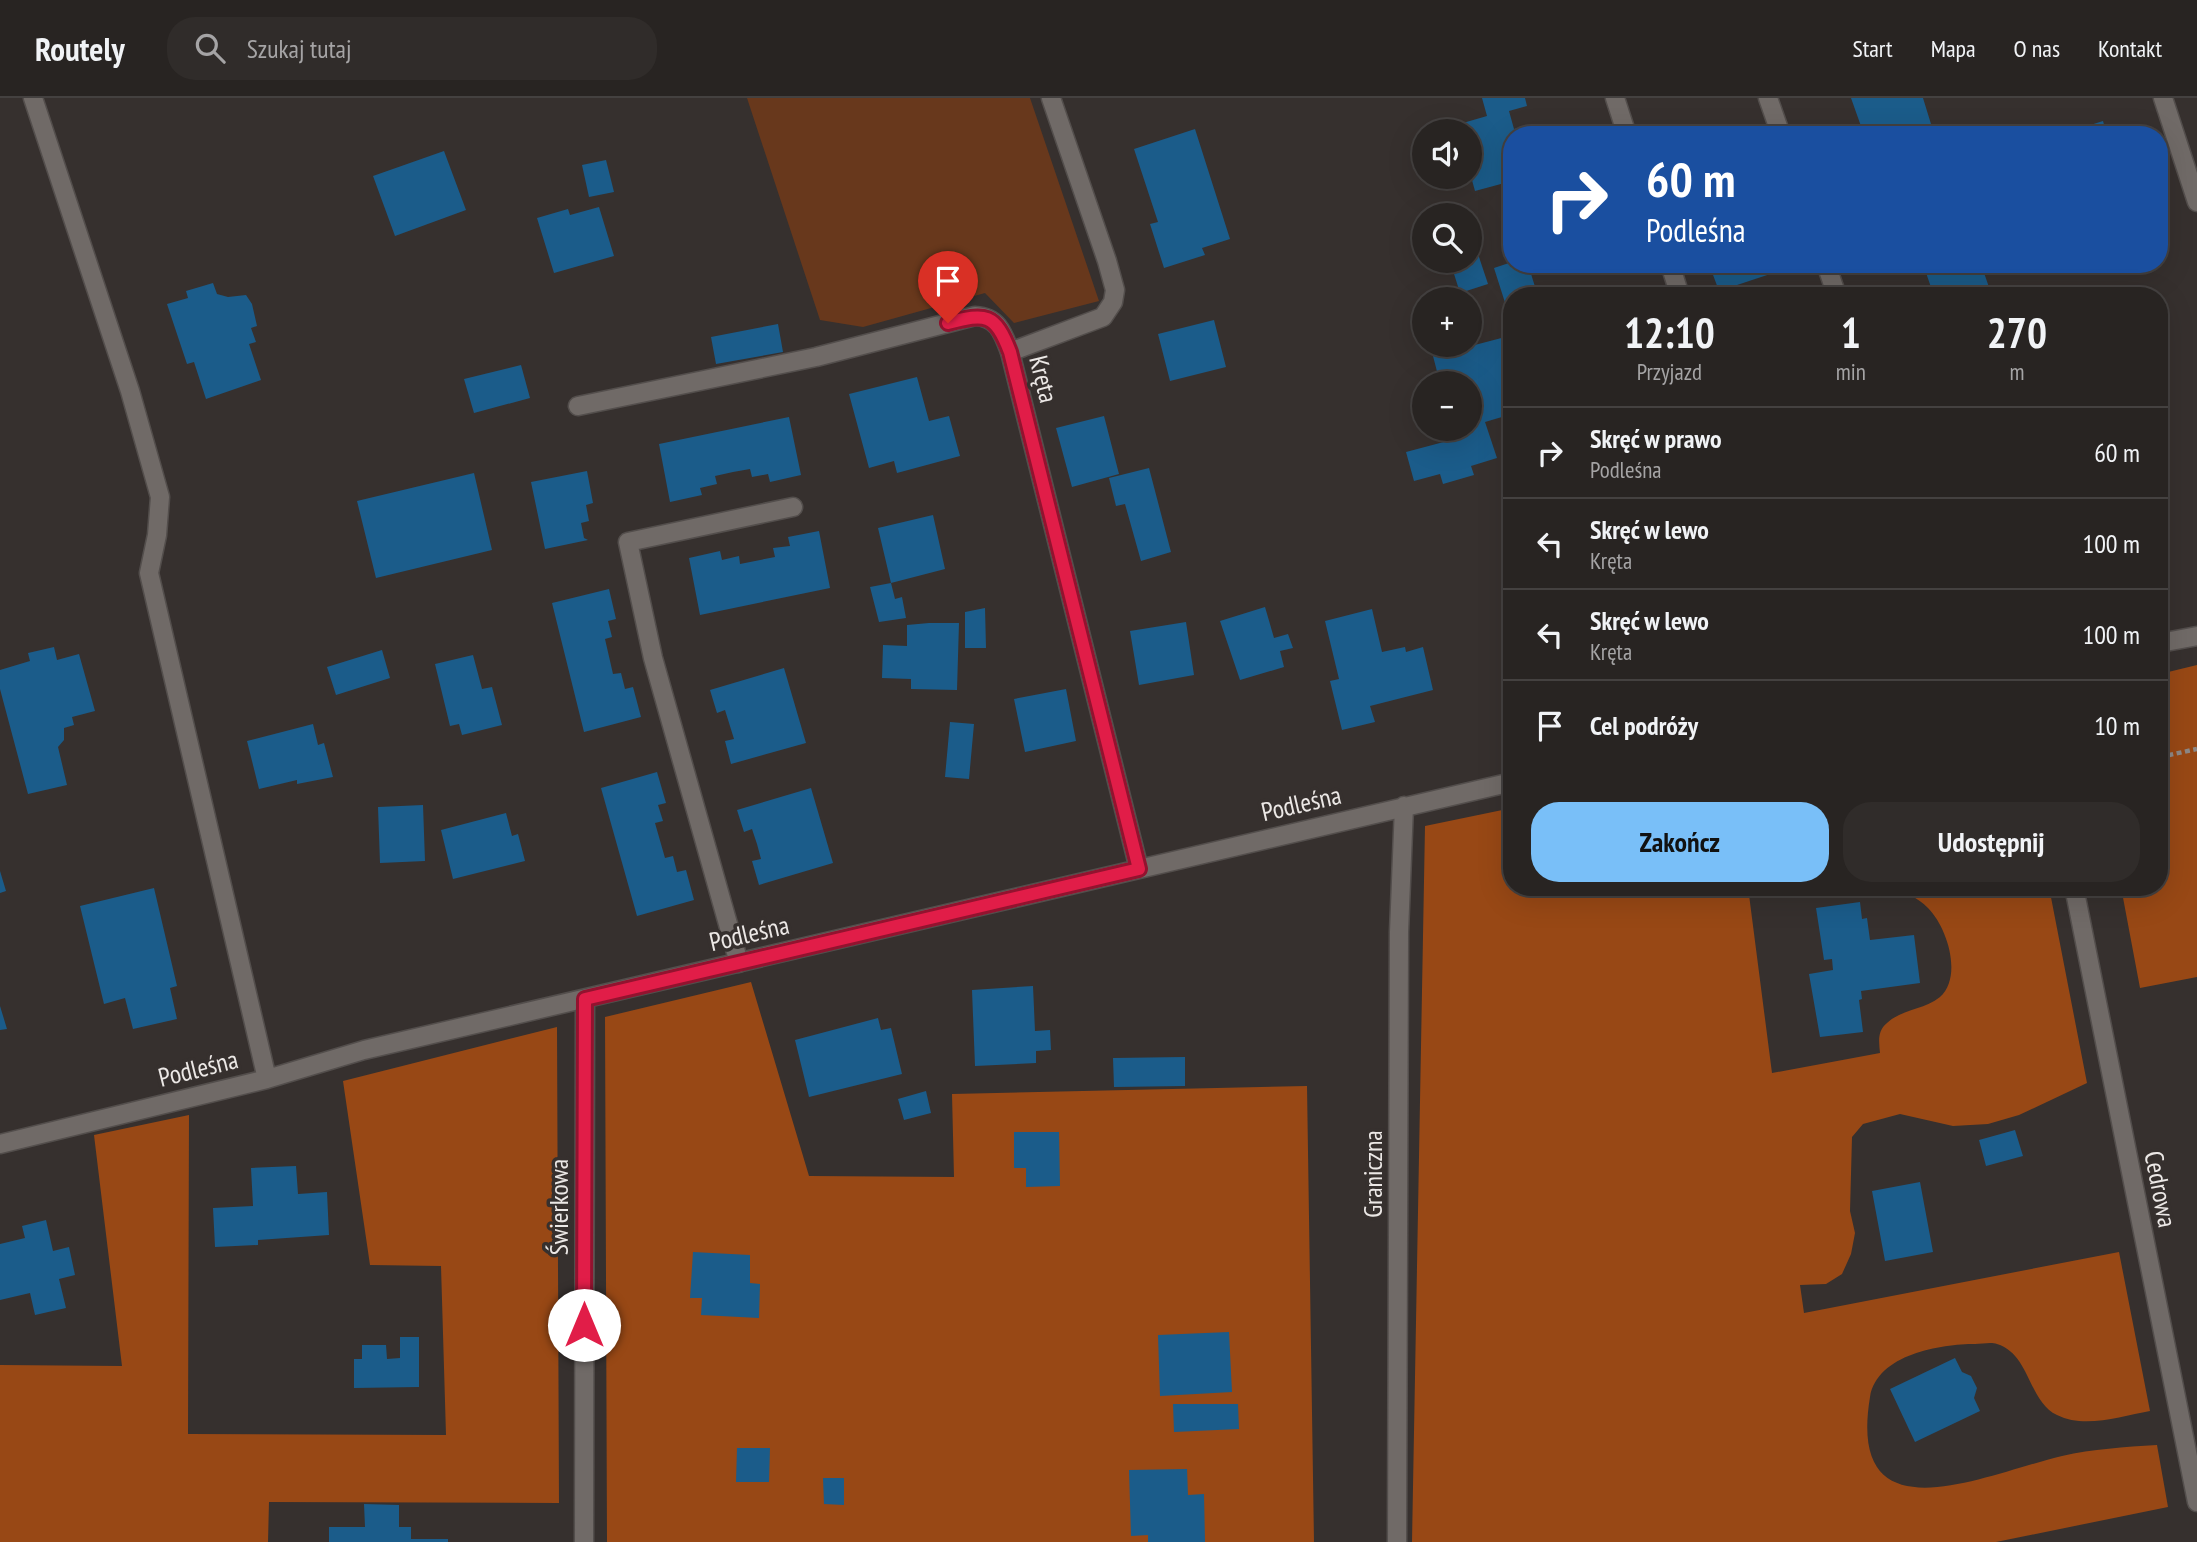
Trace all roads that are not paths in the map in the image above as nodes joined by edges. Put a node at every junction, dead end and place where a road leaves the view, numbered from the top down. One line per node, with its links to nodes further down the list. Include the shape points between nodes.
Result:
1 (33, 98): 20 (street, via 130,391 160,497 149,573)
2 (1052, 98): 9 (street, via 1115,290 1103,317)
3 (1615, 98): 6 (street)
4 (1768, 98): 7 (street)
5 (2163, 98): 8 (street)
6 (1624, 126)
7 (1778, 126)
8 (2197, 202)
9 (1010, 352): 10 (street, Kręta, via 1001,329 991,320 975,316 816,357); 16 (street, Kręta)
10 (578, 406)
11 (793, 506): 18 (street, via 628,542 653,657)
12 (2197, 636): 13 (street)
13 (2168, 641)
14 (1503, 784): 15 (street, Podleśna)
15 (1404, 806): 16 (street, Podleśna); 24 (street, Graniczna, via 1399,932)
16 (1139, 869): 18 (street, Podleśna)
17 (2076, 896): 22 (street, Cedrowa)
18 (739, 962): 19 (street, Podleśna)
19 (585, 999): 20 (street, Podleśna, via 364,1050); 23 (street, Świerkowa)
20 (267, 1079): 21 (street, Podleśna)
21 (0, 1144)
22 (2197, 1502)
23 (584, 1542)
24 (1397, 1542)

